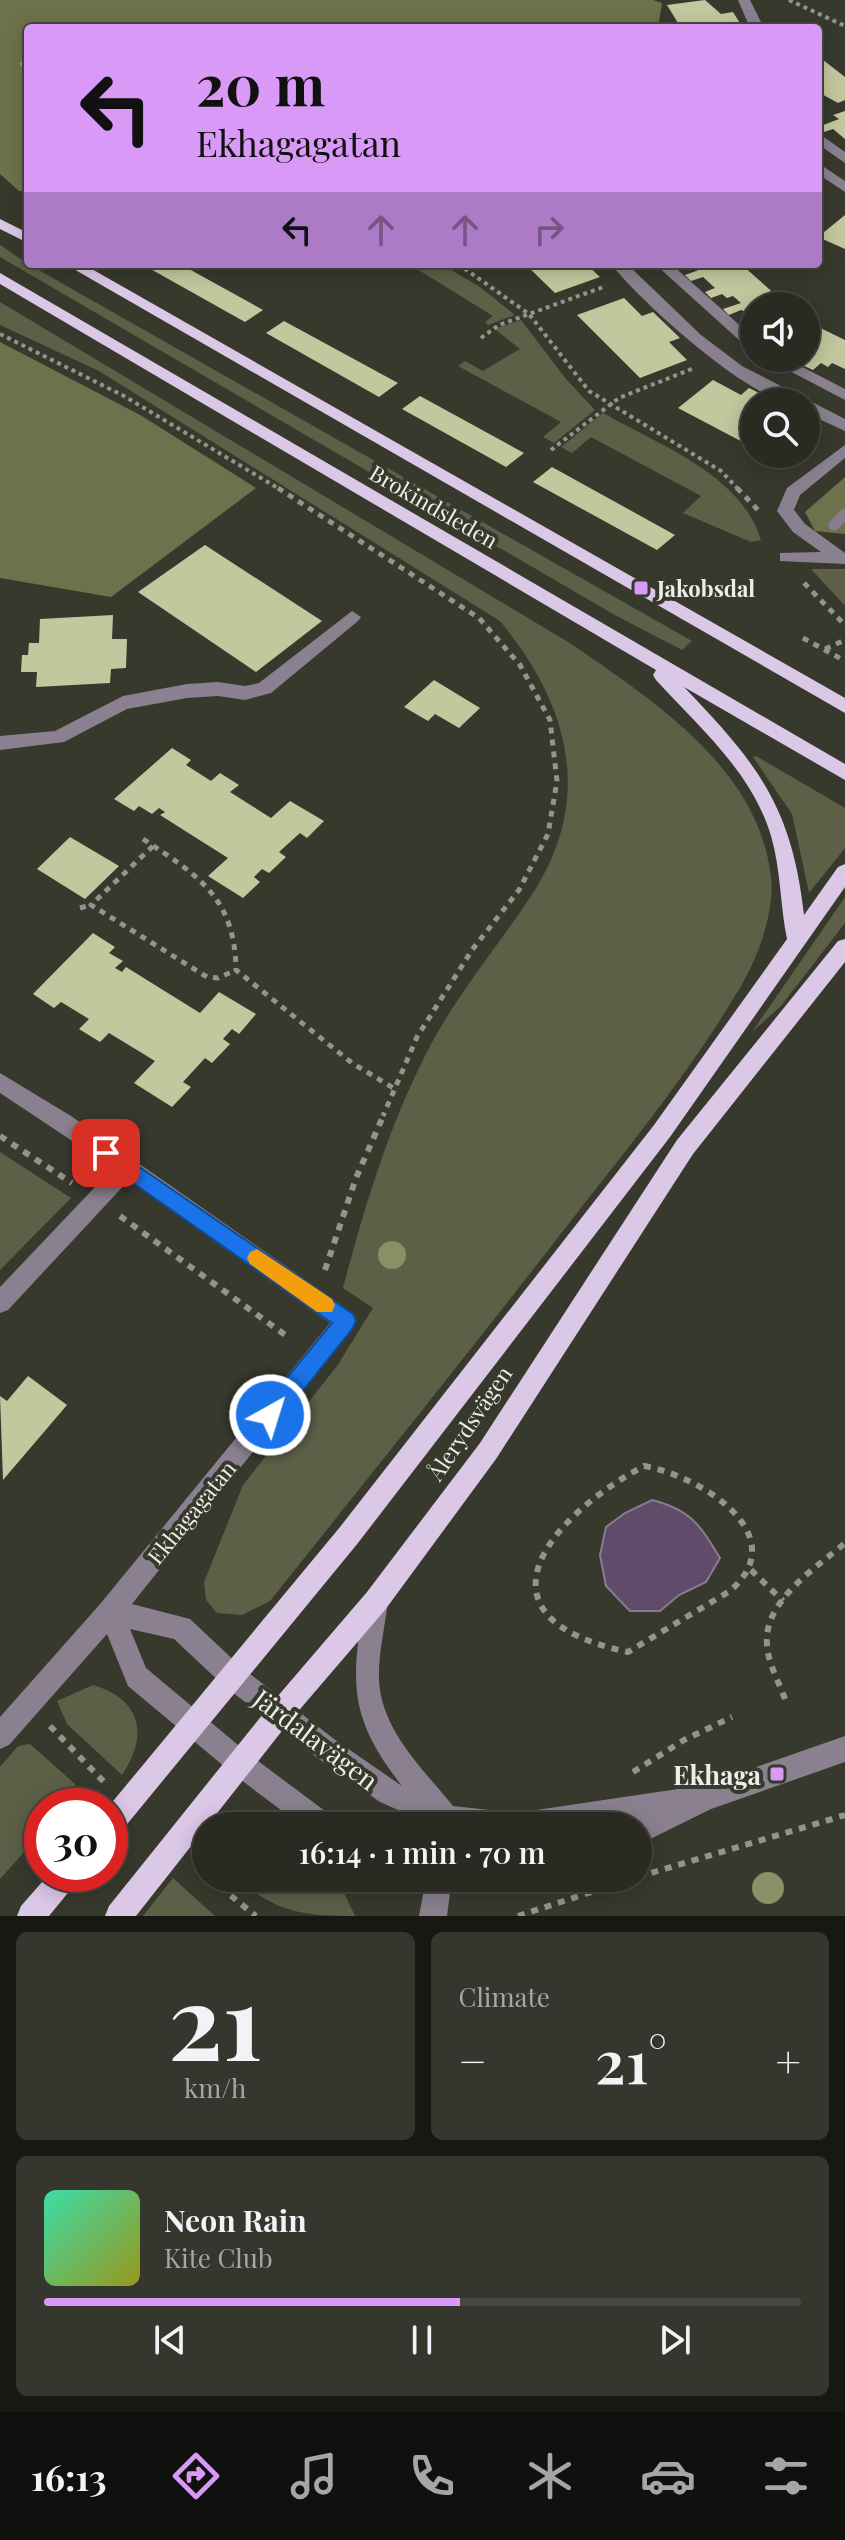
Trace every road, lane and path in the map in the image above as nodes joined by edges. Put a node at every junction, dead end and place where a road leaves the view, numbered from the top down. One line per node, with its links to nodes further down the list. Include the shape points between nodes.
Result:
1 (744, 0): 3 (street)
2 (789, 0): 4 (path)
3 (755, 24)
4 (845, 26)
5 (21, 62): 6 (path)
6 (24, 68)
7 (822, 140): 8 (street)
8 (845, 159)
9 (822, 169): 10 (street)
10 (841, 181)
11 (0, 223): 12 (main road)
12 (24, 237)
13 (79, 268): 41 (main road, Brokindsleden)
14 (464, 268): 19 (path)
15 (622, 268): 17 (street)
16 (666, 268): 21 (street)
17 (631, 277): 19 (path); 23 (street)
18 (0, 278): 39 (main road, Brokindsleden)
19 (529, 314): 22 (path); 27 (path, via 589,391)
20 (0, 334): 53 (path, via 150,410 479,618 520,665 550,720 557,781 548,834 519,890 472,950 417,1037)
21 (740, 334)
22 (481, 338)
23 (721, 357): 25 (street); 27 (path)
24 (800, 372): 26 (street)
25 (771, 388)
26 (845, 395)
27 (607, 405): 30 (path); 32 (path, via 721,471 753,502)
28 (820, 413): 29 (street)
29 (845, 426)
30 (551, 450)
31 (845, 450): 33 (street, via 793,492 785,511 799,528)
32 (786, 557): 33 (street); 35 (path)
33 (843, 559)
34 (352, 617): 42 (street, via 265,688 245,693 187,691 123,703 58,737)
35 (845, 625)
36 (803, 638): 38 (path)
37 (845, 640): 38 (path)
38 (824, 649): 40 (path)
39 (649, 660): 43 (main road, Brokindsleden); 49 (main road, via 743,766 768,805 785,853)
40 (845, 661)
41 (845, 706)
42 (0, 743)
43 (845, 773)
44 (143, 839): 45 (path)
45 (153, 846): 47 (path); 51 (path, via 198,876 225,907 235,931)
46 (845, 872): 49 (main road, Ålerydsvägen)
47 (91, 905): 48 (path); 51 (path, via 207,977)
48 (80, 908)
49 (796, 937): 64 (main road, Ålerydsvägen, via 662,1131 349,1535)
50 (845, 947): 61 (main road, Ålerydsvägen, via 685,1147 488,1451)
51 (236, 970): 53 (path, via 352,1063)
52 (0, 1082): 55 (street, Ekhagagatan)
53 (395, 1089): 57 (path, via 356,1178)
54 (0, 1136): 56 (path)
55 (127, 1168): 56 (street); 57 (street, Ekhagagatan)
56 (96, 1200): 57 (path, via 288,1337); 58 (street)
57 (315, 1299): 63 (street, Ekhagagatan, via 346,1321)
58 (0, 1303)
59 (845, 1543): 62 (path)
60 (751, 1570): 60 (path, via 754,1547 744,1526 714,1495 680,1471 644,1466 620,1477 581,1510 546,1549 533,1580 543,1614 585,1643 628,1652 726,1594); 62 (path)
61 (376, 1601): 66 (main road, Ålerydsvägen); 77 (street, via 368,1697 393,1751)
62 (783, 1601): 65 (path, via 768,1622 767,1644)
63 (110, 1612): 64 (street, via 181,1628); 68 (street, via 137,1677); 69 (street, Ekhagagatan)
64 (232, 1676): 66 (street, Järdalavägen); 68 (main road, Ålerydsvägen)
65 (785, 1699)
66 (280, 1713): 71 (main road, Ålerydsvägen); 76 (street, Järdalavägen, via 389,1793)
67 (732, 1717): 72 (path)
68 (193, 1725): 71 (street); 74 (main road, Ålerydsvägen)
69 (0, 1736)
70 (845, 1749): 73 (street, Järdalavägen)
71 (241, 1764): 75 (street); 87 (main road, Ålerydsvägen)
72 (628, 1773)
73 (705, 1798): 78 (street, Järdalavägen); 80 (street, Järdalavägen)
74 (128, 1803)
75 (305, 1812)
76 (426, 1812)
77 (439, 1812)
78 (610, 1812)
79 (845, 1815): 81 (path)
80 (652, 1825)
81 (652, 1872)
82 (52, 1892): 86 (main road)
83 (226, 1892): 88 (path)
84 (437, 1892): 89 (street)
85 (585, 1892): 90 (path)
86 (31, 1916)
87 (119, 1916)
88 (256, 1916)
89 (433, 1916)
90 (518, 1916)

